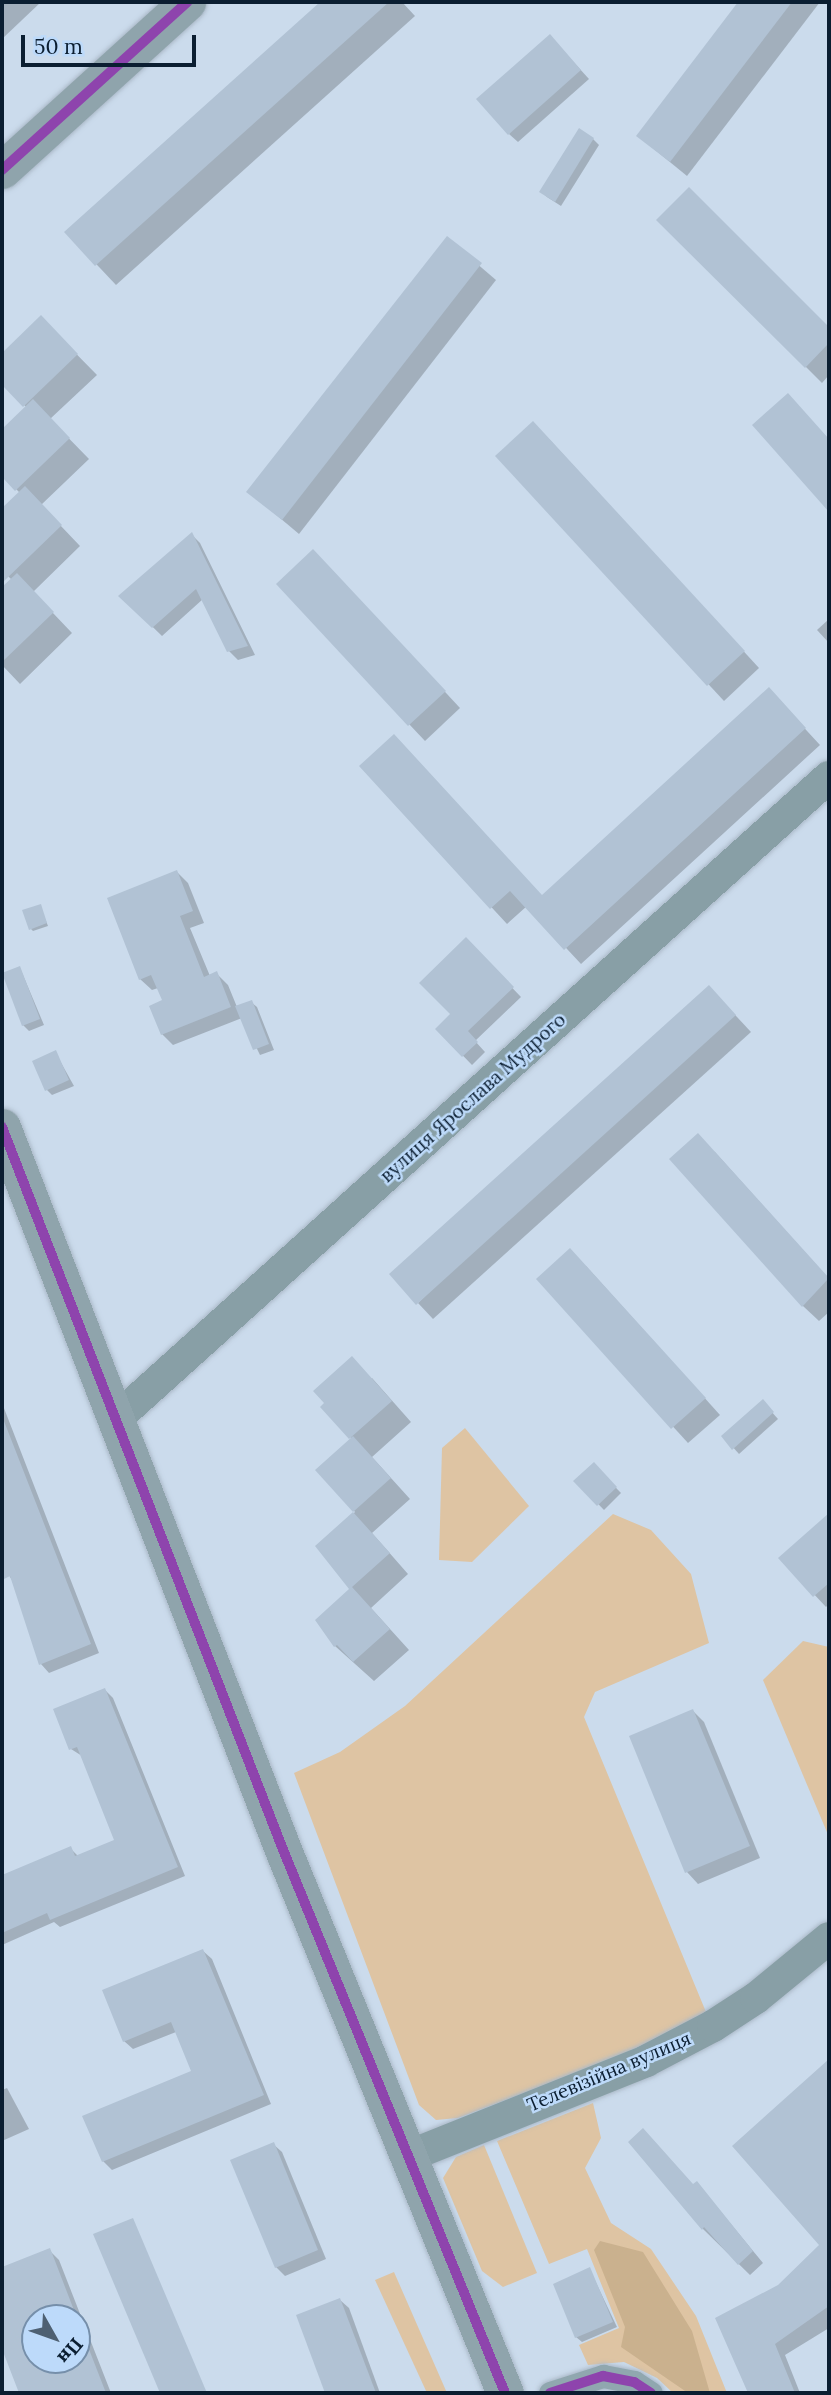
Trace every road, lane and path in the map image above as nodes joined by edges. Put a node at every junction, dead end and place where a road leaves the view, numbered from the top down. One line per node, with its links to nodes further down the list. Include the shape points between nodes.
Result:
1 (187, 2): 2 (main road)
2 (2, 170)
3 (829, 777): 5 (street, вулиця Ярослава Мудрого)
4 (2, 1127): 5 (main road)
5 (117, 1418): 7 (main road, via 284,1852)
6 (829, 1938): 7 (street, Телевізійна вулиця, via 756,1998 702,2032 646,2061)
7 (409, 2156): 8 (main road)
8 (505, 2393)
9 (550, 2393): 10 (street, via 603,2376 634,2382)
10 (651, 2393)

